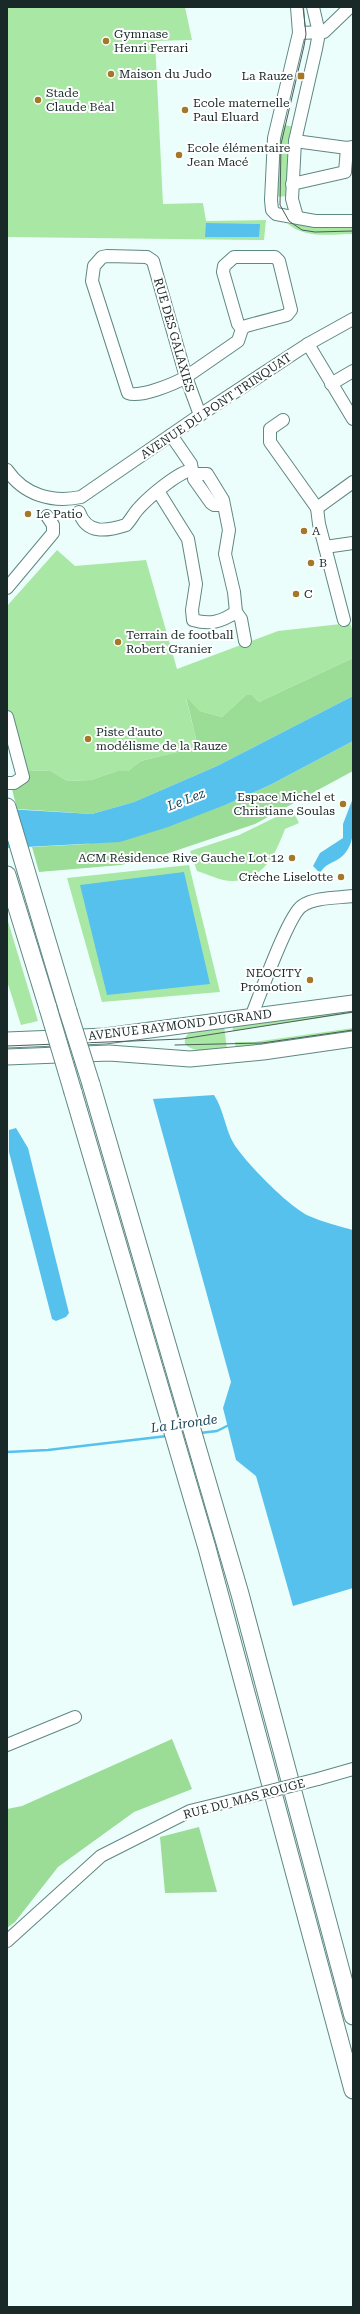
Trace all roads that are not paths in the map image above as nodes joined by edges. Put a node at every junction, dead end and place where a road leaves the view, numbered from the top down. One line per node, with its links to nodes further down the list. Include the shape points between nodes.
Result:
1 (297, 7): 4 (street)
2 (313, 7): 5 (street)
3 (350, 7): 5 (street, via 329,28)
4 (299, 33): 5 (street); 9 (street, via 274,138 271,200 272,210 276,214)
5 (319, 33): 6 (street)
6 (295, 141): 7 (street); 8 (street)
7 (350, 147): 8 (street, via 345,172)
8 (292, 184): 9 (street, via 292,199)
9 (297, 217): 10 (street, via 321,222)
10 (353, 221)
11 (353, 319): 13 (street, AVENUE DU PONT TRINQUAT)
12 (242, 329): 12 (street, via 238,324 223,272 224,266 234,257 275,257 279,261 291,310 287,315); 15 (street, via 238,341)
13 (308, 344): 16 (street); 17 (street, AVENUE DU PONT TRINQUAT)
14 (353, 372): 16 (street)
15 (186, 377): 15 (street, RUE DES GALAXIES, via 138,395 132,395 125,390 92,274 94,266 102,257 148,257 153,261); 17 (street, RUE DES GALAXIES)
16 (331, 384): 18 (street)
17 (200, 415): 20 (street, AVENUE DU PONT TRINQUAT)
18 (353, 419)
19 (283, 420): 25 (street, via 270,429 270,442)
20 (171, 435): 21 (street, AVENUE DU PONT TRINQUAT, via 81,497 67,500 52,500 36,495 21,486); 22 (street, via 191,464)
21 (7, 470)
22 (201, 471): 24 (street, via 186,471); 31 (street, via 194,479 211,503 223,504 229,530 225,554)
23 (353, 482): 25 (street)
24 (158, 491): 26 (street, via 138,508 126,525 114,529 92,529); 31 (street, via 188,539 196,584 193,620 205,624 214,623)
25 (317, 508): 29 (street)
26 (79, 512)
27 (47, 516): 30 (street, via 53,525 53,533)
28 (353, 544): 29 (street)
29 (326, 548): 32 (street)
30 (7, 588)
31 (236, 612): 33 (street, via 241,619)
32 (344, 620)
33 (245, 641)
34 (7, 717): 35 (street, via 23,777 14,783)
35 (7, 783)
36 (7, 808): 48 (highway, bridge, via 207,1481)
37 (9, 880): 49 (highway, bridge, via 190,1485)
38 (353, 896): 40 (street, via 300,906 289,924)
39 (353, 1003): 40 (main road, AVENUE RAYMOND DUGRAND)
40 (251, 1018): 42 (main road, AVENUE RAYMOND DUGRAND, via 106,1036)
41 (353, 1039): 43 (main road, AVENUE RAYMOND DUGRAND, via 190,1059 109,1053)
42 (7, 1040)
43 (7, 1057)
44 (75, 1717): 45 (street)
45 (7, 1745)
46 (353, 1769): 47 (street, RUE DU MAS ROUGE, bridge, via 190,1811 101,1856)
47 (7, 1941)
48 (353, 2016)
49 (353, 2090)

